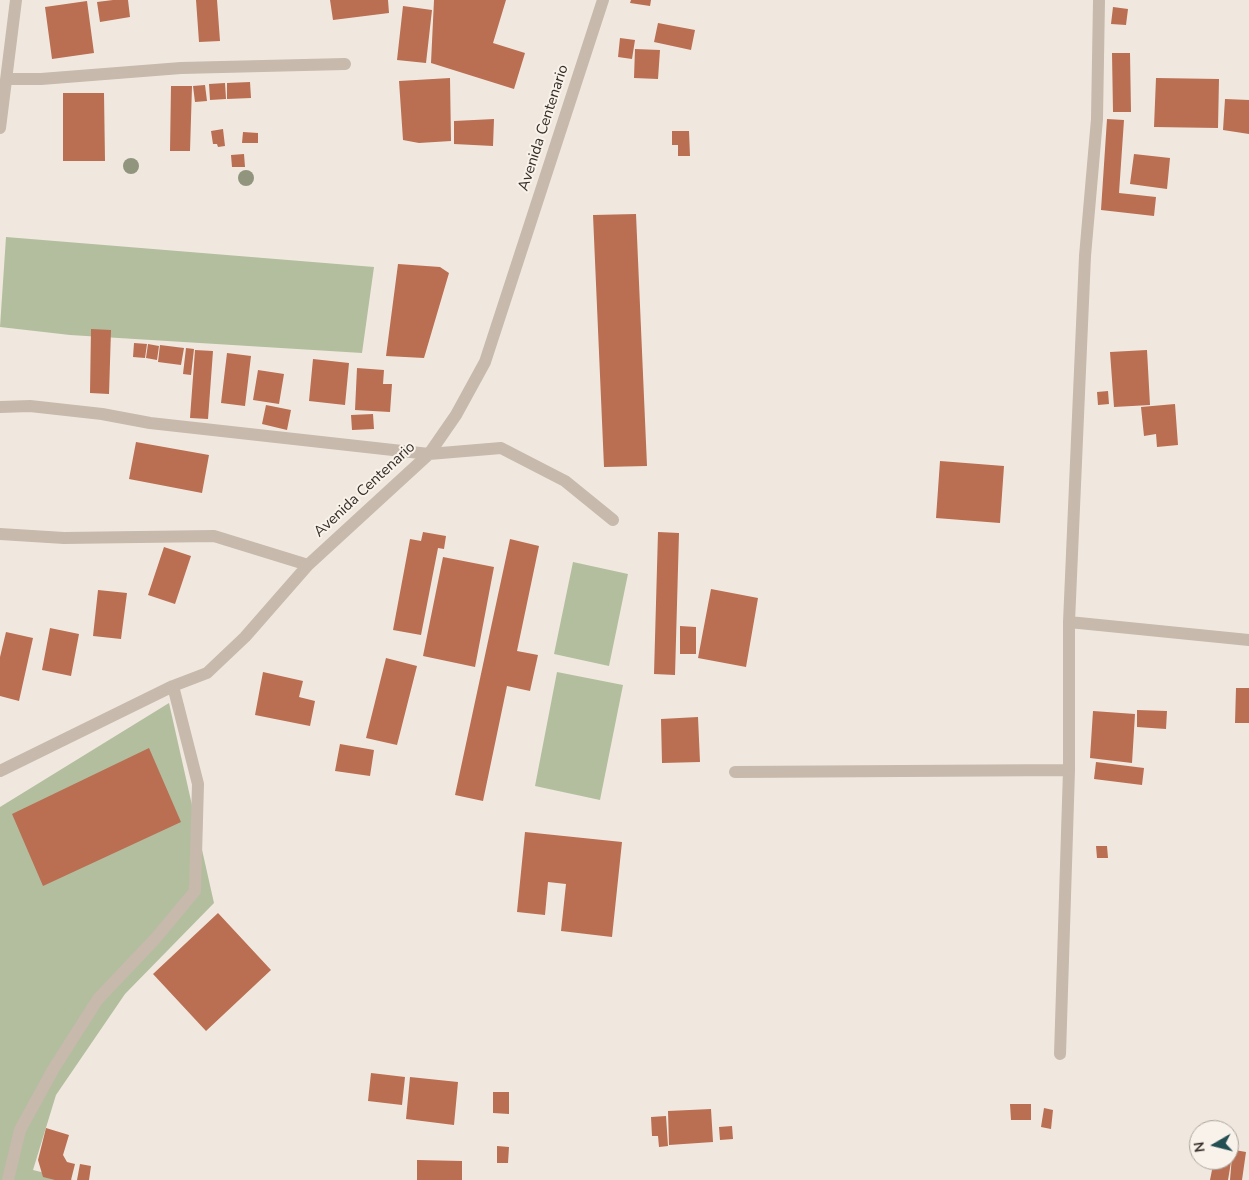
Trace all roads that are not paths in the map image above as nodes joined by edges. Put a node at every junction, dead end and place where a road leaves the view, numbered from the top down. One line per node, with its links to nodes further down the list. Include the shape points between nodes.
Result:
1 (16, 0): 5 (street)
2 (603, 0): 8 (street, Avenida Centenario, via 485,362 456,415)
3 (1099, 0): 12 (street, via 1097,119 1085,256)
4 (345, 64): 5 (street, via 181,68)
5 (7, 79): 6 (street)
6 (0, 128)
7 (0, 406): 8 (street, via 102,414 150,423)
8 (429, 454): 9 (street, via 501,448 565,481); 11 (street, Avenida Centenario)
9 (613, 520)
10 (0, 534): 11 (street, via 64,538 214,536)
11 (308, 565): 14 (street, Avenida Centenario, via 245,637 206,673)
12 (1069, 622): 13 (street); 15 (street)
13 (1249, 640)
14 (173, 686): 16 (street, Avenida Centenario); 19 (street, via 198,784 195,891 98,999 54,1068 20,1130)
15 (1068, 770): 17 (street); 18 (street)
16 (0, 771)
17 (735, 772)
18 (1060, 1054)
19 (8, 1180)

